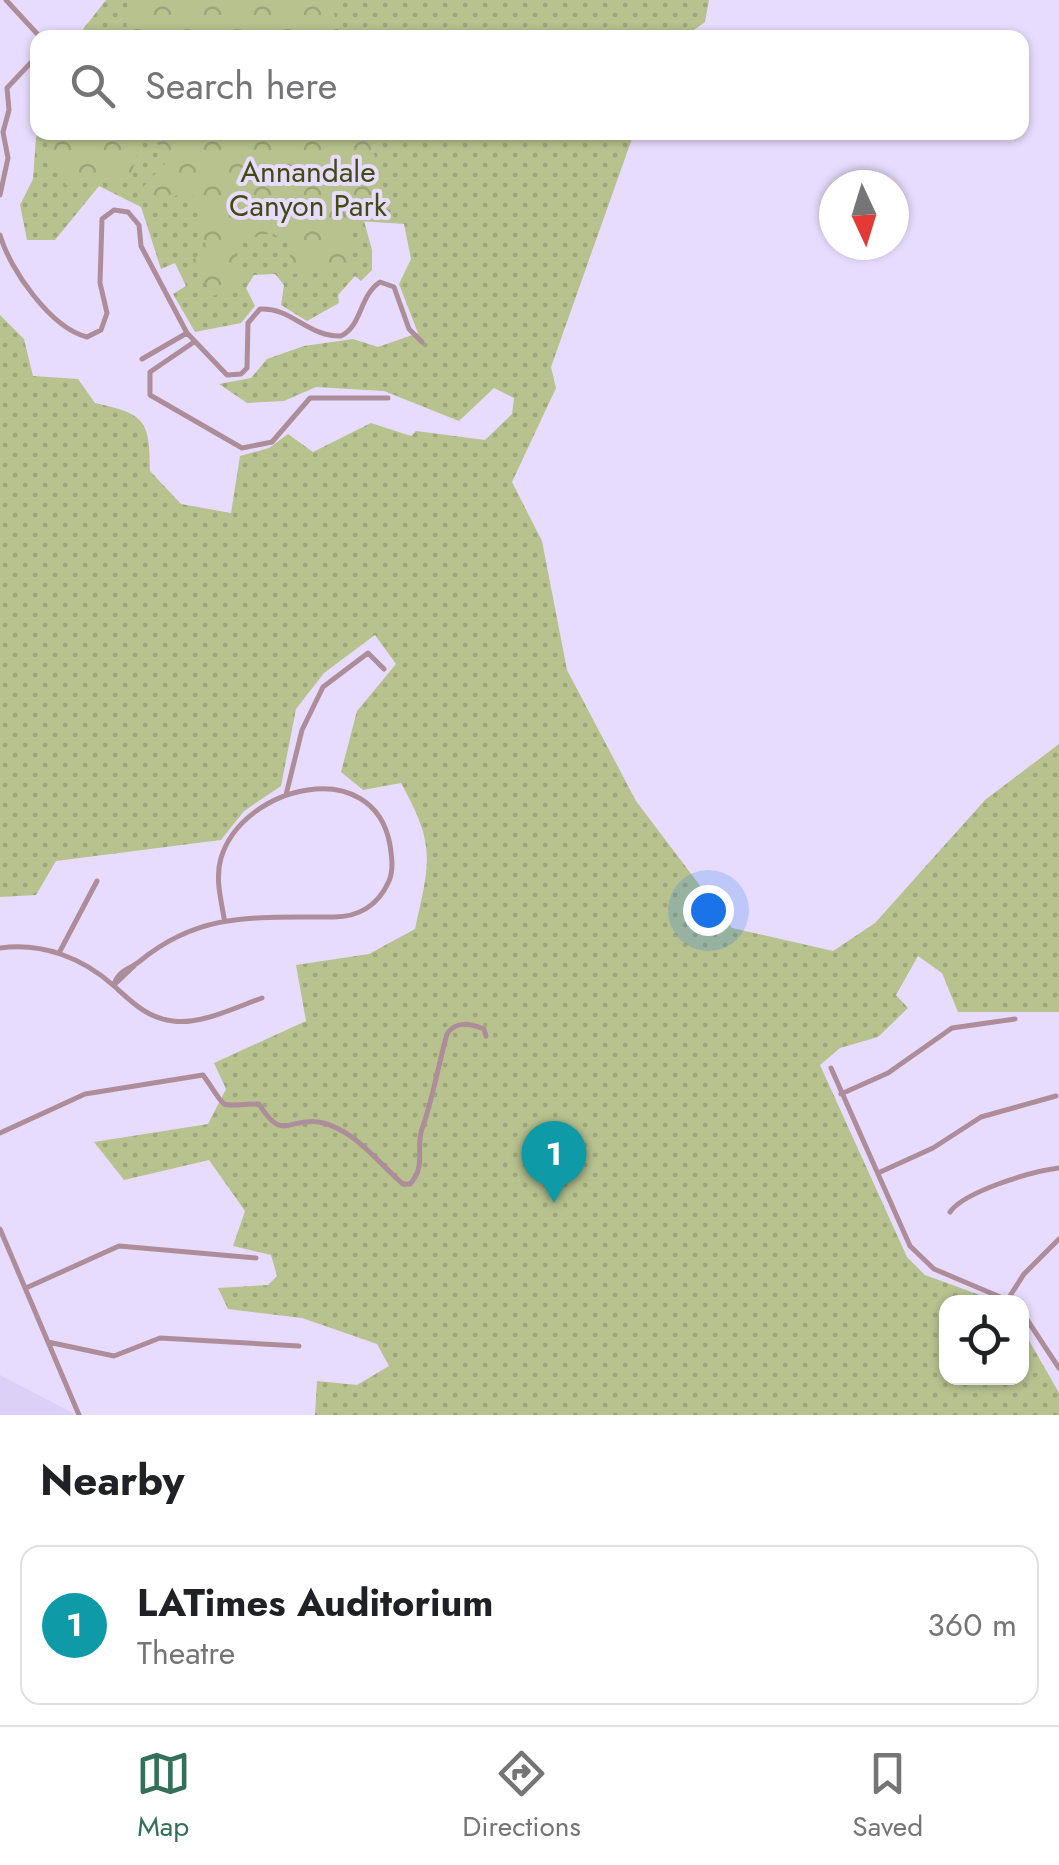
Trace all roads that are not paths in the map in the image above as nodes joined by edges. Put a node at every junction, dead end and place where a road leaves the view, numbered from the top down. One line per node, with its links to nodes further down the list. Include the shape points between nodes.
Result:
1 (6, 0): 2 (street)
2 (34, 30)
3 (30, 63): 4 (street, via 7,88 8,158)
4 (0, 195)
5 (0, 235): 6 (street, via 26,288 71,333 87,337 101,330 107,313 100,283 102,219 114,210 128,212 140,225 141,246)
6 (187, 333): 7 (street); 9 (street)
7 (194, 342): 8 (street, via 227,375 241,374 248,324 260,310 291,316 311,332 340,336 380,282 394,287); 10 (street, via 150,372 150,395 242,448 272,442 310,398)
8 (422, 342)
9 (142, 358)
10 (388, 398)
11 (384, 669): 12 (street, via 368,653 323,687 302,730)
12 (286, 795): 14 (street, via 248,818 222,854); 14 (street, via 333,788 356,794 378,813 392,862 382,894 365,911 341,917)
13 (97, 881): 16 (street)
14 (224, 918): 17 (street, via 159,945)
15 (0, 948): 16 (street)
16 (58, 953): 17 (street)
17 (114, 985): 18 (street, via 131,1003 172,1021)
18 (262, 998)
19 (1015, 1019): 22 (street, via 952,1028 898,1067)
20 (486, 1036): 24 (street, via 470,1024 446,1034 420,1135 422,1164 410,1184 362,1144 318,1122 286,1129 259,1104 220,1104 203,1075 84,1094)
21 (831, 1068): 22 (street)
22 (841, 1094): 26 (street)
23 (1056, 1096): 26 (street, via 982,1117)
24 (0, 1133)
25 (1059, 1168): 27 (street, via 1023,1176)
26 (878, 1173): 32 (street, via 919,1256)
27 (950, 1212)
28 (0, 1229): 31 (street)
29 (1059, 1239): 33 (street)
30 (256, 1258): 31 (street, via 119,1246)
31 (26, 1288): 35 (street)
32 (997, 1295)
33 (1013, 1295)
34 (1029, 1323): 37 (street)
35 (48, 1342): 36 (street, via 114,1356 160,1338); 38 (street)
36 (299, 1346)
37 (1059, 1368)
38 (80, 1415)

